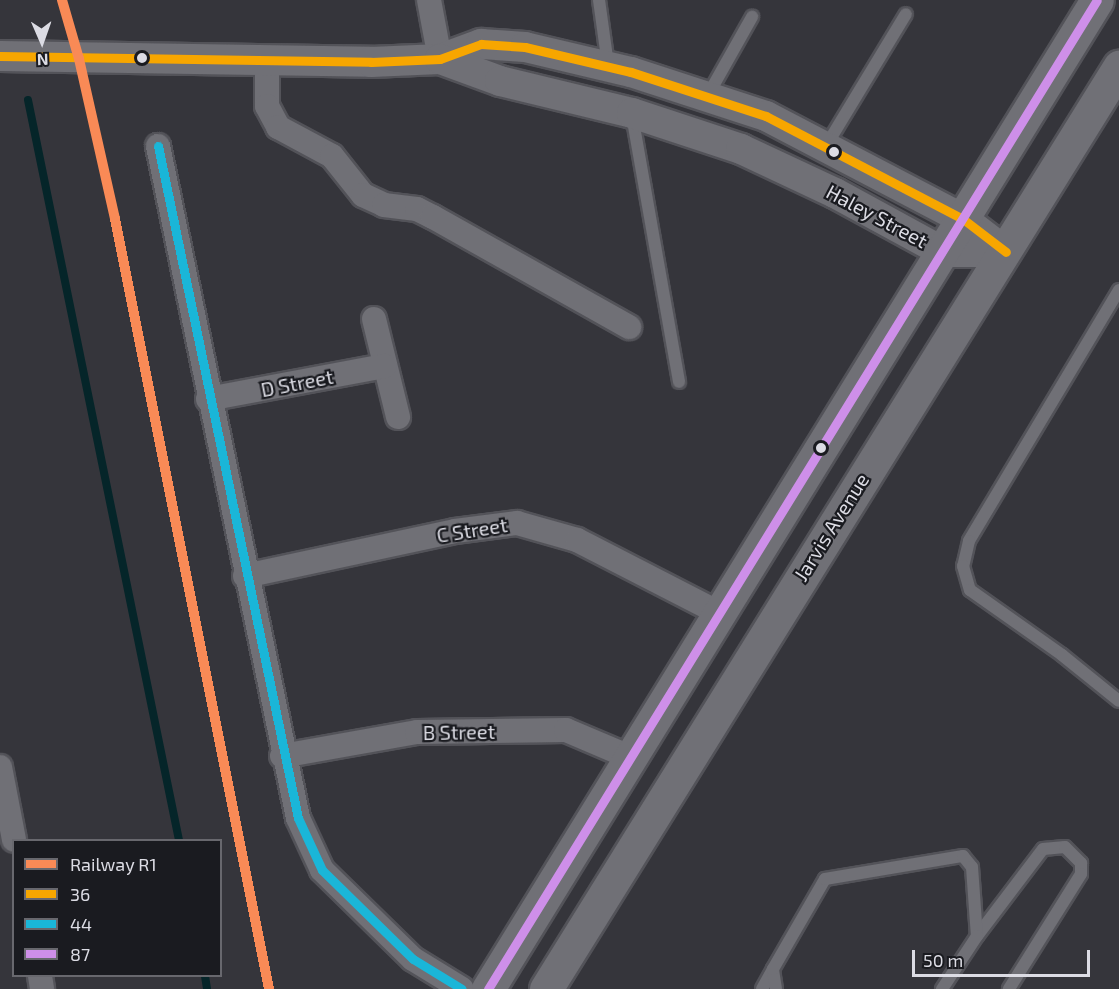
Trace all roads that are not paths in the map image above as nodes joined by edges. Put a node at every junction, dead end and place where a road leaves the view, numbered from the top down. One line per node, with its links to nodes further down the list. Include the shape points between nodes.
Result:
1 (429, 0): 7 (street)
2 (599, 0): 9 (lane)
3 (1097, 0): 15 (main road)
4 (906, 14): 14 (lane)
5 (752, 17): 11 (lane)
6 (0, 56): 8 (street, Haley Street)
7 (440, 59): 8 (street, Haley Street); 9 (street, Haley Street, via 481,44 525,47); 12 (street, Haley Street, via 500,81)
8 (267, 62): 20 (street, via 267,106 278,127 332,156 363,195 384,205 417,209)
9 (609, 66): 11 (street, Haley Street)
10 (1119, 68): 17 (main road, Jarvis Avenue)
11 (708, 95): 14 (street, Haley Street, via 766,116)
12 (632, 113): 16 (street, Haley Street, via 741,149 835,193); 22 (lane, via 640,180)
13 (158, 146): 23 (street)
14 (826, 146): 15 (street, Haley Street)
15 (963, 219): 16 (main road); 17 (street, Haley Street)
16 (943, 252): 17 (street, Haley Street); 26 (main road)
17 (1006, 252): 36 (main road, Jarvis Avenue, via 868,466)
18 (1119, 290): 27 (lane, via 969,541 963,566 970,590)
19 (374, 319): 21 (street)
20 (629, 327)
21 (385, 366): 23 (street, D Street); 24 (street)
22 (679, 381)
23 (208, 399): 25 (street)
24 (398, 417)
25 (245, 576): 26 (street, C Street, via 455,531 517,524 578,540); 28 (street)
26 (719, 613): 29 (main road)
27 (1119, 701)
28 (282, 756): 29 (street, B Street, via 417,732 566,730); 34 (street, via 298,818 322,870 413,958)
29 (632, 758): 35 (main road)
30 (0, 767): 31 (street)
31 (14, 839)
32 (977, 936): 33 (lane, via 970,861 956,857 825,879); 39 (lane); 40 (lane, via 1043,849 1065,847 1081,863 1081,874)
33 (773, 969): 37 (lane); 38 (lane)
34 (462, 989)
35 (488, 989)
36 (546, 989)
37 (762, 989)
38 (776, 989)
39 (942, 989)
40 (1009, 989)

